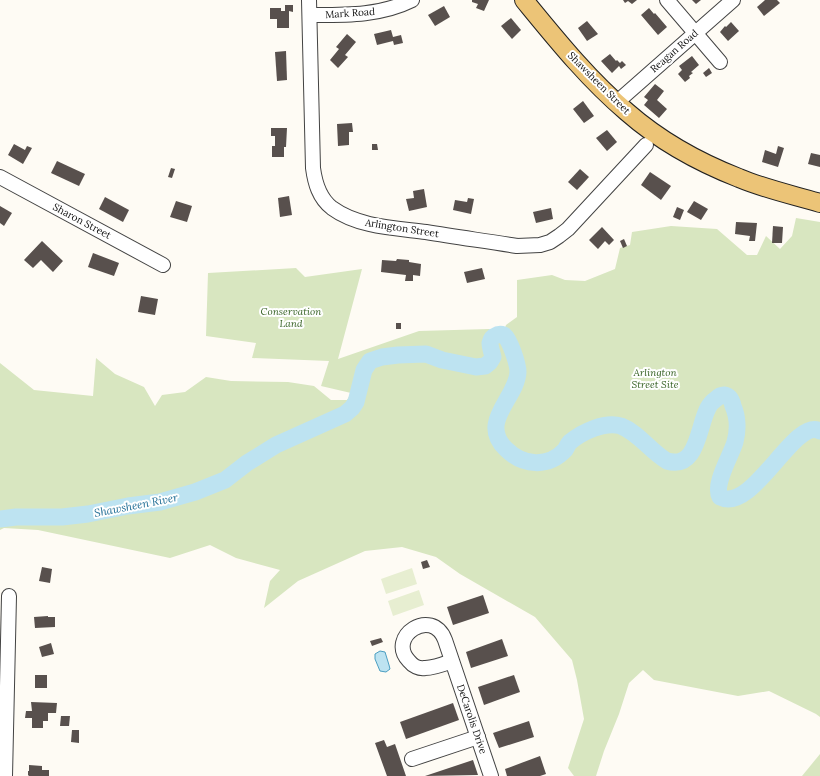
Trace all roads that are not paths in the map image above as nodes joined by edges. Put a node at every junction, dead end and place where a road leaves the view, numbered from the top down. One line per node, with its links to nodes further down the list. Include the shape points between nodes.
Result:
1 (309, 0): 6 (street, Arlington Street)
2 (412, 0): 6 (street, Mark Road, via 374,12)
3 (524, 0): 9 (main road, Shawsheen Street, via 578,63)
4 (667, 0): 7 (street)
5 (733, 0): 7 (street, Reagan Road)
6 (310, 15): 10 (street, Arlington Street, via 315,180 324,200 352,219 517,246 540,245 550,242 568,229)
7 (695, 33): 8 (street); 9 (street, Reagan Road)
8 (720, 62)
9 (616, 102): 12 (main road, Shawsheen Street, via 664,140 691,156 739,178)
10 (646, 145)
11 (0, 177): 13 (street, Sharon Street)
12 (820, 203)
13 (164, 264)
14 (9, 596): 18 (street)
15 (452, 661): 16 (street, DeCarolis Drive)
16 (478, 737): 17 (street); 19 (street, DeCarolis Drive)
17 (412, 759)
18 (4, 776)
19 (491, 776)

